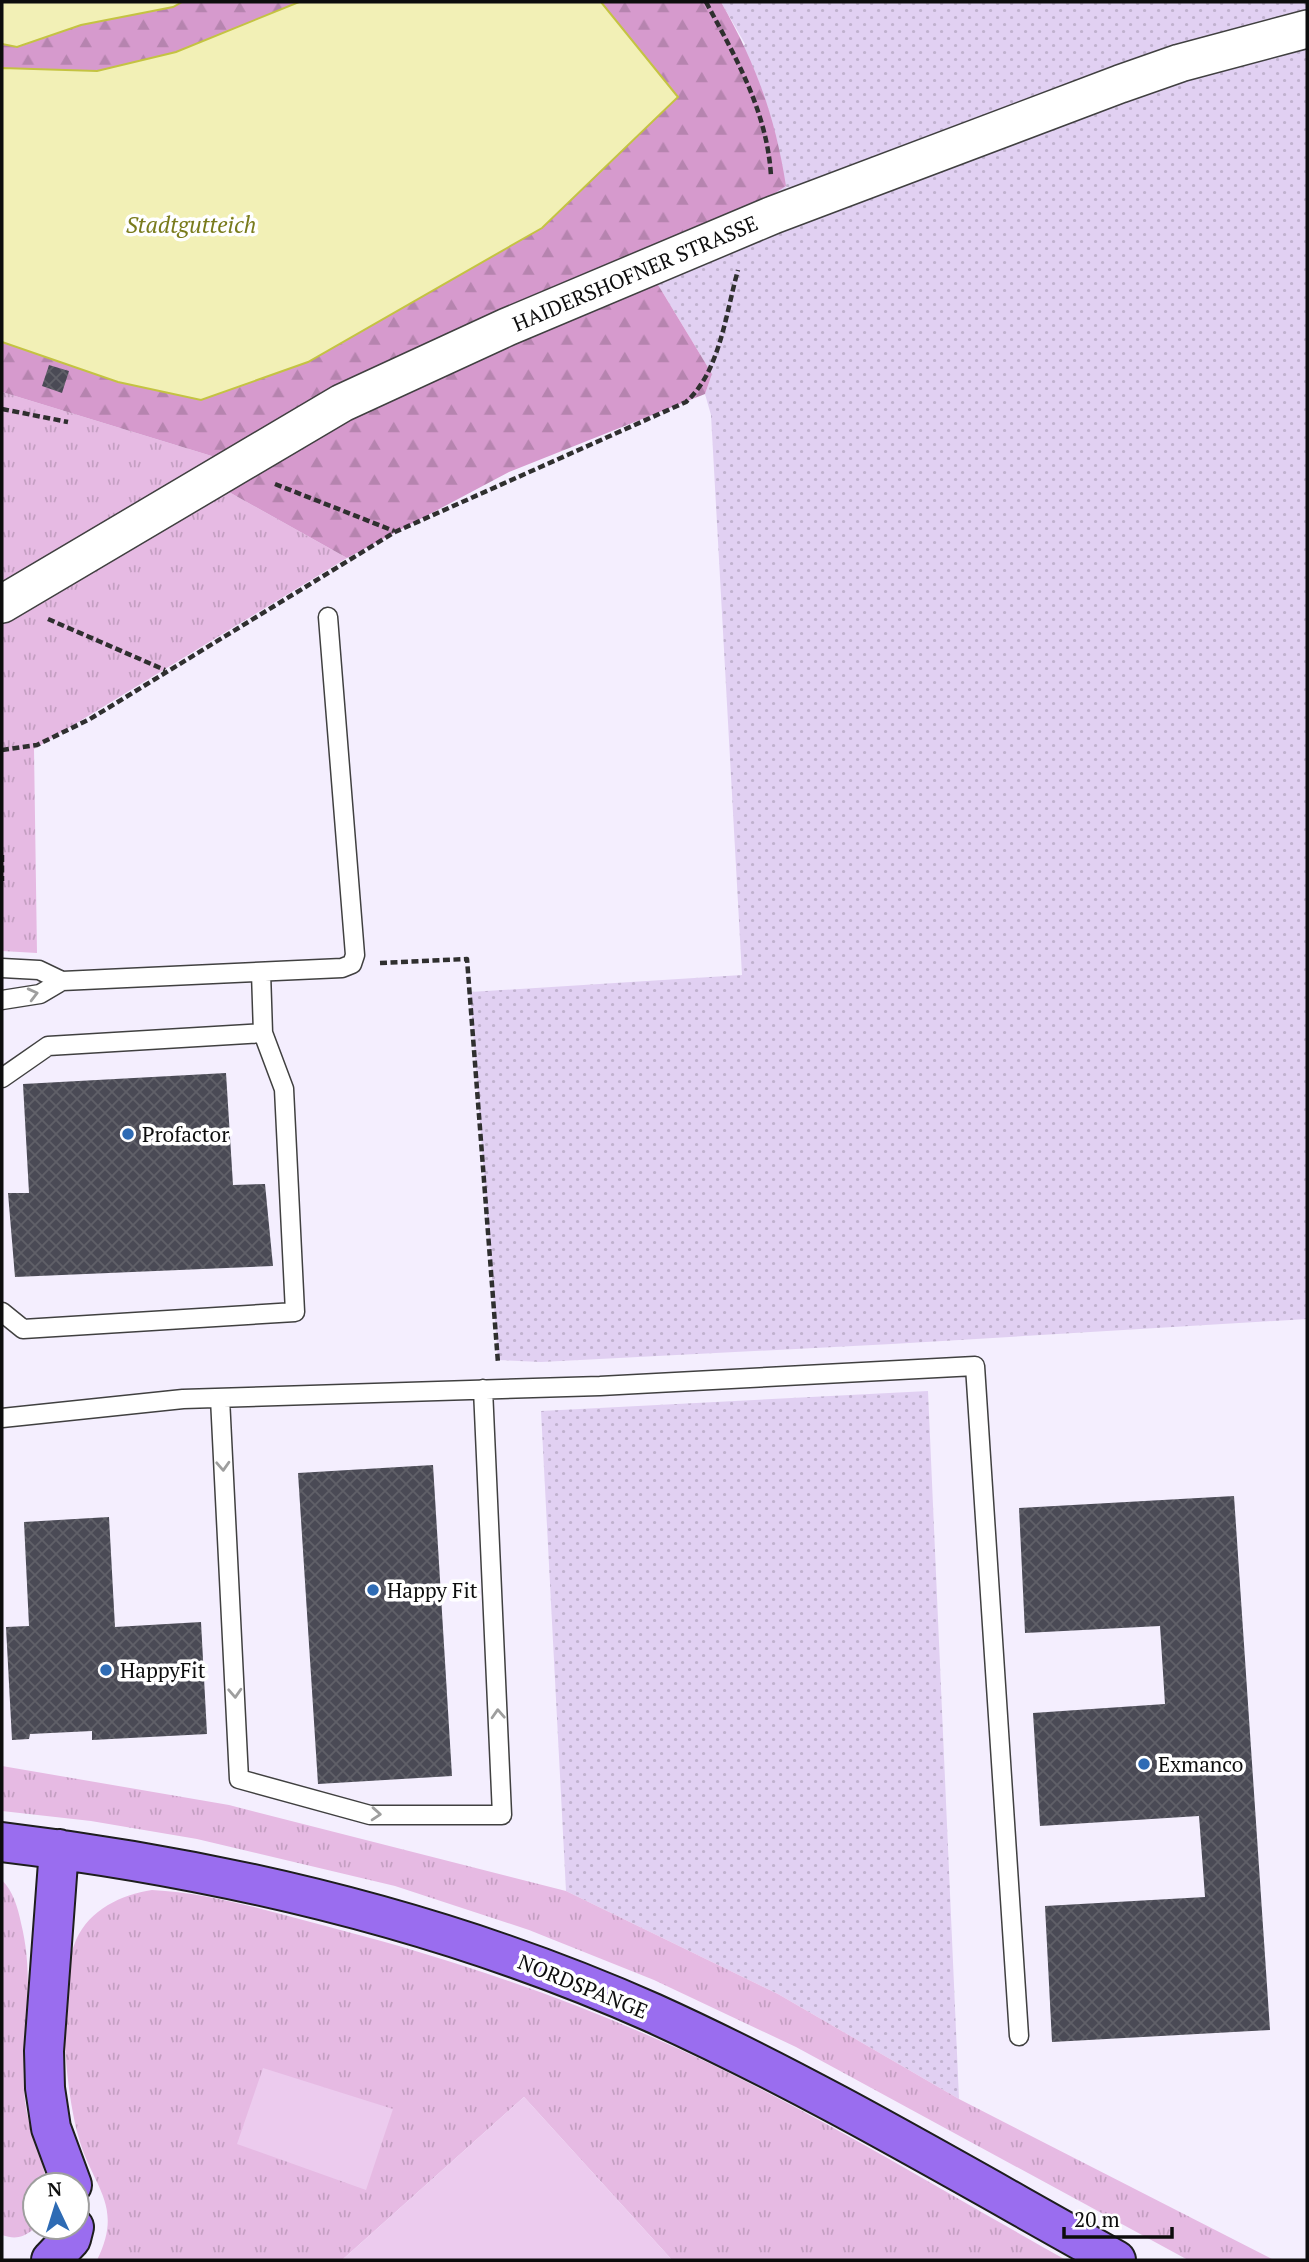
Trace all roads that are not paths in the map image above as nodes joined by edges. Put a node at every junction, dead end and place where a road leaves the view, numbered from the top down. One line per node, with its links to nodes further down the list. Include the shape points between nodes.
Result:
1 (1307, 29): 2 (street, HAIDERSHOFNER STRASSE, via 1119,83 761,220 507,327 342,403)
2 (4, 603)
3 (328, 617): 5 (lane, via 355,955 352,964 342,968)
4 (2, 968): 6 (lane, via 39,970)
5 (261, 972): 6 (lane); 8 (lane)
6 (62, 981): 7 (lane, one-way to 6, via 40,994)
7 (2, 1000)
8 (263, 1033): 9 (lane, via 48,1046); 10 (lane, via 284,1089 295,1312 23,1329)
9 (2, 1078)
10 (2, 1312)
11 (491, 1389): 12 (lane); 12 (lane, one-way to 11, via 239,1779 370,1815 502,1815); 16 (lane, via 975,1366)
12 (220, 1398): 13 (lane)
13 (2, 1418)
14 (2, 1842): 15 (main road, NORDSPANGE)
15 (59, 1849): 17 (main road, via 44,2088 51,2128); 20 (main road, NORDSPANGE, via 254,1882 345,1905 574,1980 814,2092)
16 (1019, 2036)
17 (67, 2171)
18 (69, 2241): 19 (main road)
19 (51, 2260)
20 (1116, 2260)

